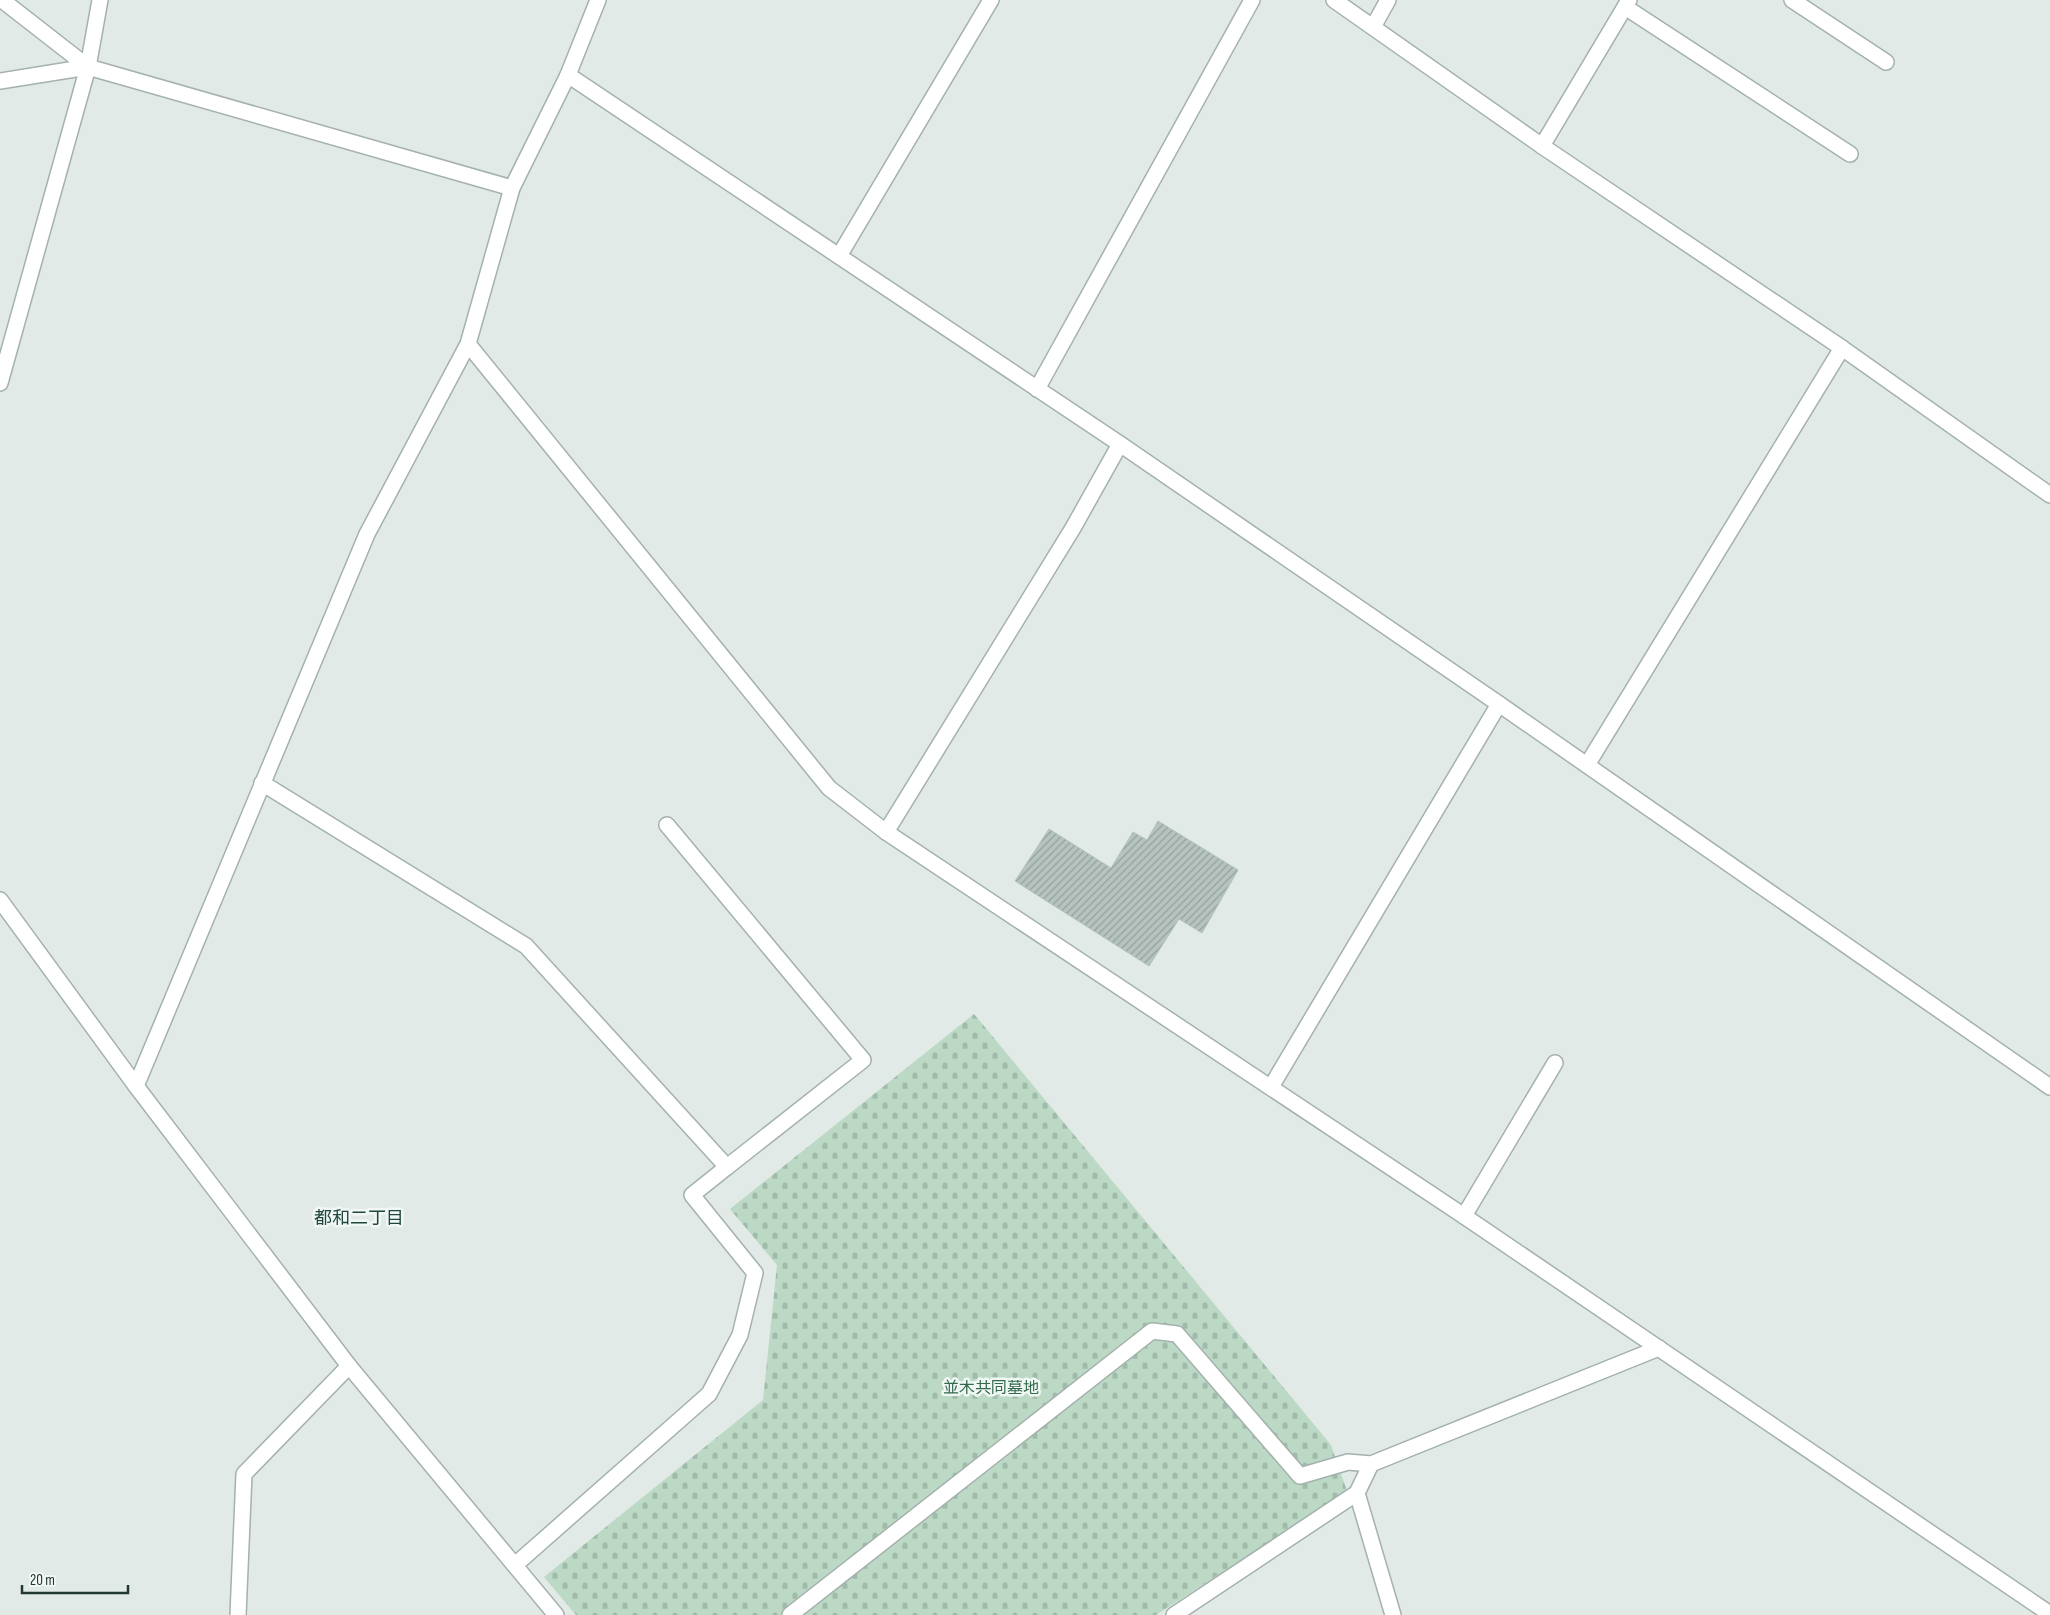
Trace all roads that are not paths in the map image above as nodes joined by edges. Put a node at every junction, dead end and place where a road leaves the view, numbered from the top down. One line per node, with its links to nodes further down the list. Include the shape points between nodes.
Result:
1 (2, 0): 12 (street)
2 (100, 0): 12 (street)
3 (598, 0): 13 (street)
4 (991, 0): 18 (street)
5 (1252, 0): 22 (street)
6 (1334, 0): 10 (street)
7 (1388, 0): 10 (street)
8 (1792, 0): 11 (street)
9 (1627, 4): 15 (street); 16 (street)
10 (1373, 27): 15 (street)
11 (1886, 62)
12 (88, 67): 14 (street); 17 (street); 21 (street)
13 (568, 75): 17 (street); 18 (street)
14 (0, 81)
15 (1542, 146): 20 (street)
16 (1850, 154)
17 (512, 188): 19 (street)
18 (838, 256): 22 (street)
19 (468, 344): 27 (street, via 367,534); 29 (street, via 830,788)
20 (1842, 348): 24 (street); 26 (street)
21 (0, 383)
22 (1037, 388): 23 (street)
23 (1120, 444): 25 (street); 29 (street, via 1073,528)
24 (2050, 495)
25 (1499, 704): 26 (street); 34 (street)
26 (1587, 765): 33 (street)
27 (262, 783): 32 (street); 35 (street, via 526,946)
28 (667, 825): 35 (street, via 863,1060)
29 (886, 832): 34 (street)
30 (0, 900): 32 (street)
31 (1555, 1063): 36 (street)
32 (136, 1086): 38 (street)
33 (2050, 1086)
34 (1271, 1087): 36 (street)
35 (727, 1167): 41 (street, via 692,1195 756,1273 740,1335 709,1394)
36 (1464, 1216): 37 (street)
37 (1659, 1348): 39 (street); 42 (street)
38 (349, 1366): 41 (street); 43 (street, via 244,1474)
39 (1370, 1464): 40 (street); 45 (street, via 1348,1462 1300,1476 1177,1334 1152,1331)
40 (1357, 1493): 46 (street); 47 (street)
41 (515, 1566): 44 (street)
42 (2050, 1614)
43 (238, 1615)
44 (556, 1615)
45 (790, 1615)
46 (1174, 1615)
47 (1392, 1615)

